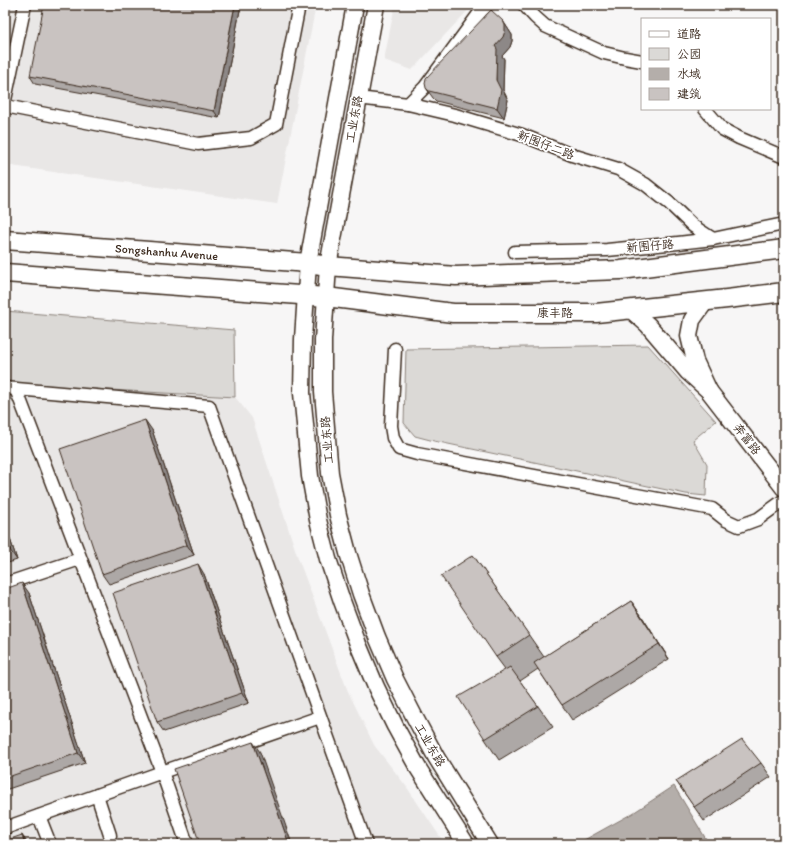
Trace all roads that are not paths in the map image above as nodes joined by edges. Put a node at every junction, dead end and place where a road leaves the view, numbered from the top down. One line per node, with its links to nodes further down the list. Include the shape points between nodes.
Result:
1 (25, 5): 9 (street)
2 (299, 5): 11 (street, via 276,124 251,138 198,144)
3 (355, 5): 19 (main road, 工业东路)
4 (376, 5): 8 (main road, 工业东路)
5 (487, 5): 10 (street, via 425,87)
6 (524, 5): 7 (street, via 546,26 604,53)
7 (641, 61)
8 (358, 98): 10 (street, 新围仔二路); 20 (main road, 工业东路)
9 (5, 100)
10 (408, 104): 15 (street, 新围仔二路, via 522,135 572,155 618,169 645,184 693,226)
11 (5, 106)
12 (706, 110): 13 (street, via 722,129)
13 (784, 157)
14 (784, 224): 15 (street, 新围仔路)
15 (713, 239): 18 (street, 新围仔路, via 607,250)
16 (5, 240): 19 (main road, Songshanhu Avenue)
17 (782, 249): 20 (main road, via 621,270 456,276)
18 (515, 252)
19 (308, 263): 20 (main road, Songshanhu Avenue); 23 (main road, 工业东路)
20 (328, 266): 24 (main road, 工业东路)
21 (5, 273): 23 (main road)
22 (784, 292): 25 (main road, 康丰路)
23 (305, 296): 24 (main road); 43 (main road, 工业东路, via 302,392 310,476 328,559 344,608 376,688 418,768)
24 (326, 297): 26 (main road, 康丰路, via 453,313 596,313); 44 (main road, 工业东路, via 323,392 326,434 330,473 348,553 377,637 395,679 436,757)
25 (705, 302): 26 (main road, 康丰路); 29 (main road, via 692,320 689,336 695,361)
26 (631, 310): 29 (main road)
27 (395, 349): 31 (street, via 391,426 393,438 399,449 424,456 712,509 739,526 758,519)
28 (10, 389): 32 (street); 34 (street, via 209,406)
29 (709, 391): 30 (main road, 奔富路)
30 (784, 488)
31 (784, 500)
32 (80, 559): 33 (street); 35 (street)
33 (5, 584)
34 (320, 717): 35 (street); 42 (street)
35 (162, 772): 36 (street); 41 (street)
36 (97, 795): 37 (street); 39 (street)
37 (40, 816): 38 (street); 40 (street)
38 (5, 828)
39 (110, 835)
40 (50, 844)
41 (187, 844)
42 (366, 844)
43 (466, 844)
44 (490, 844)

